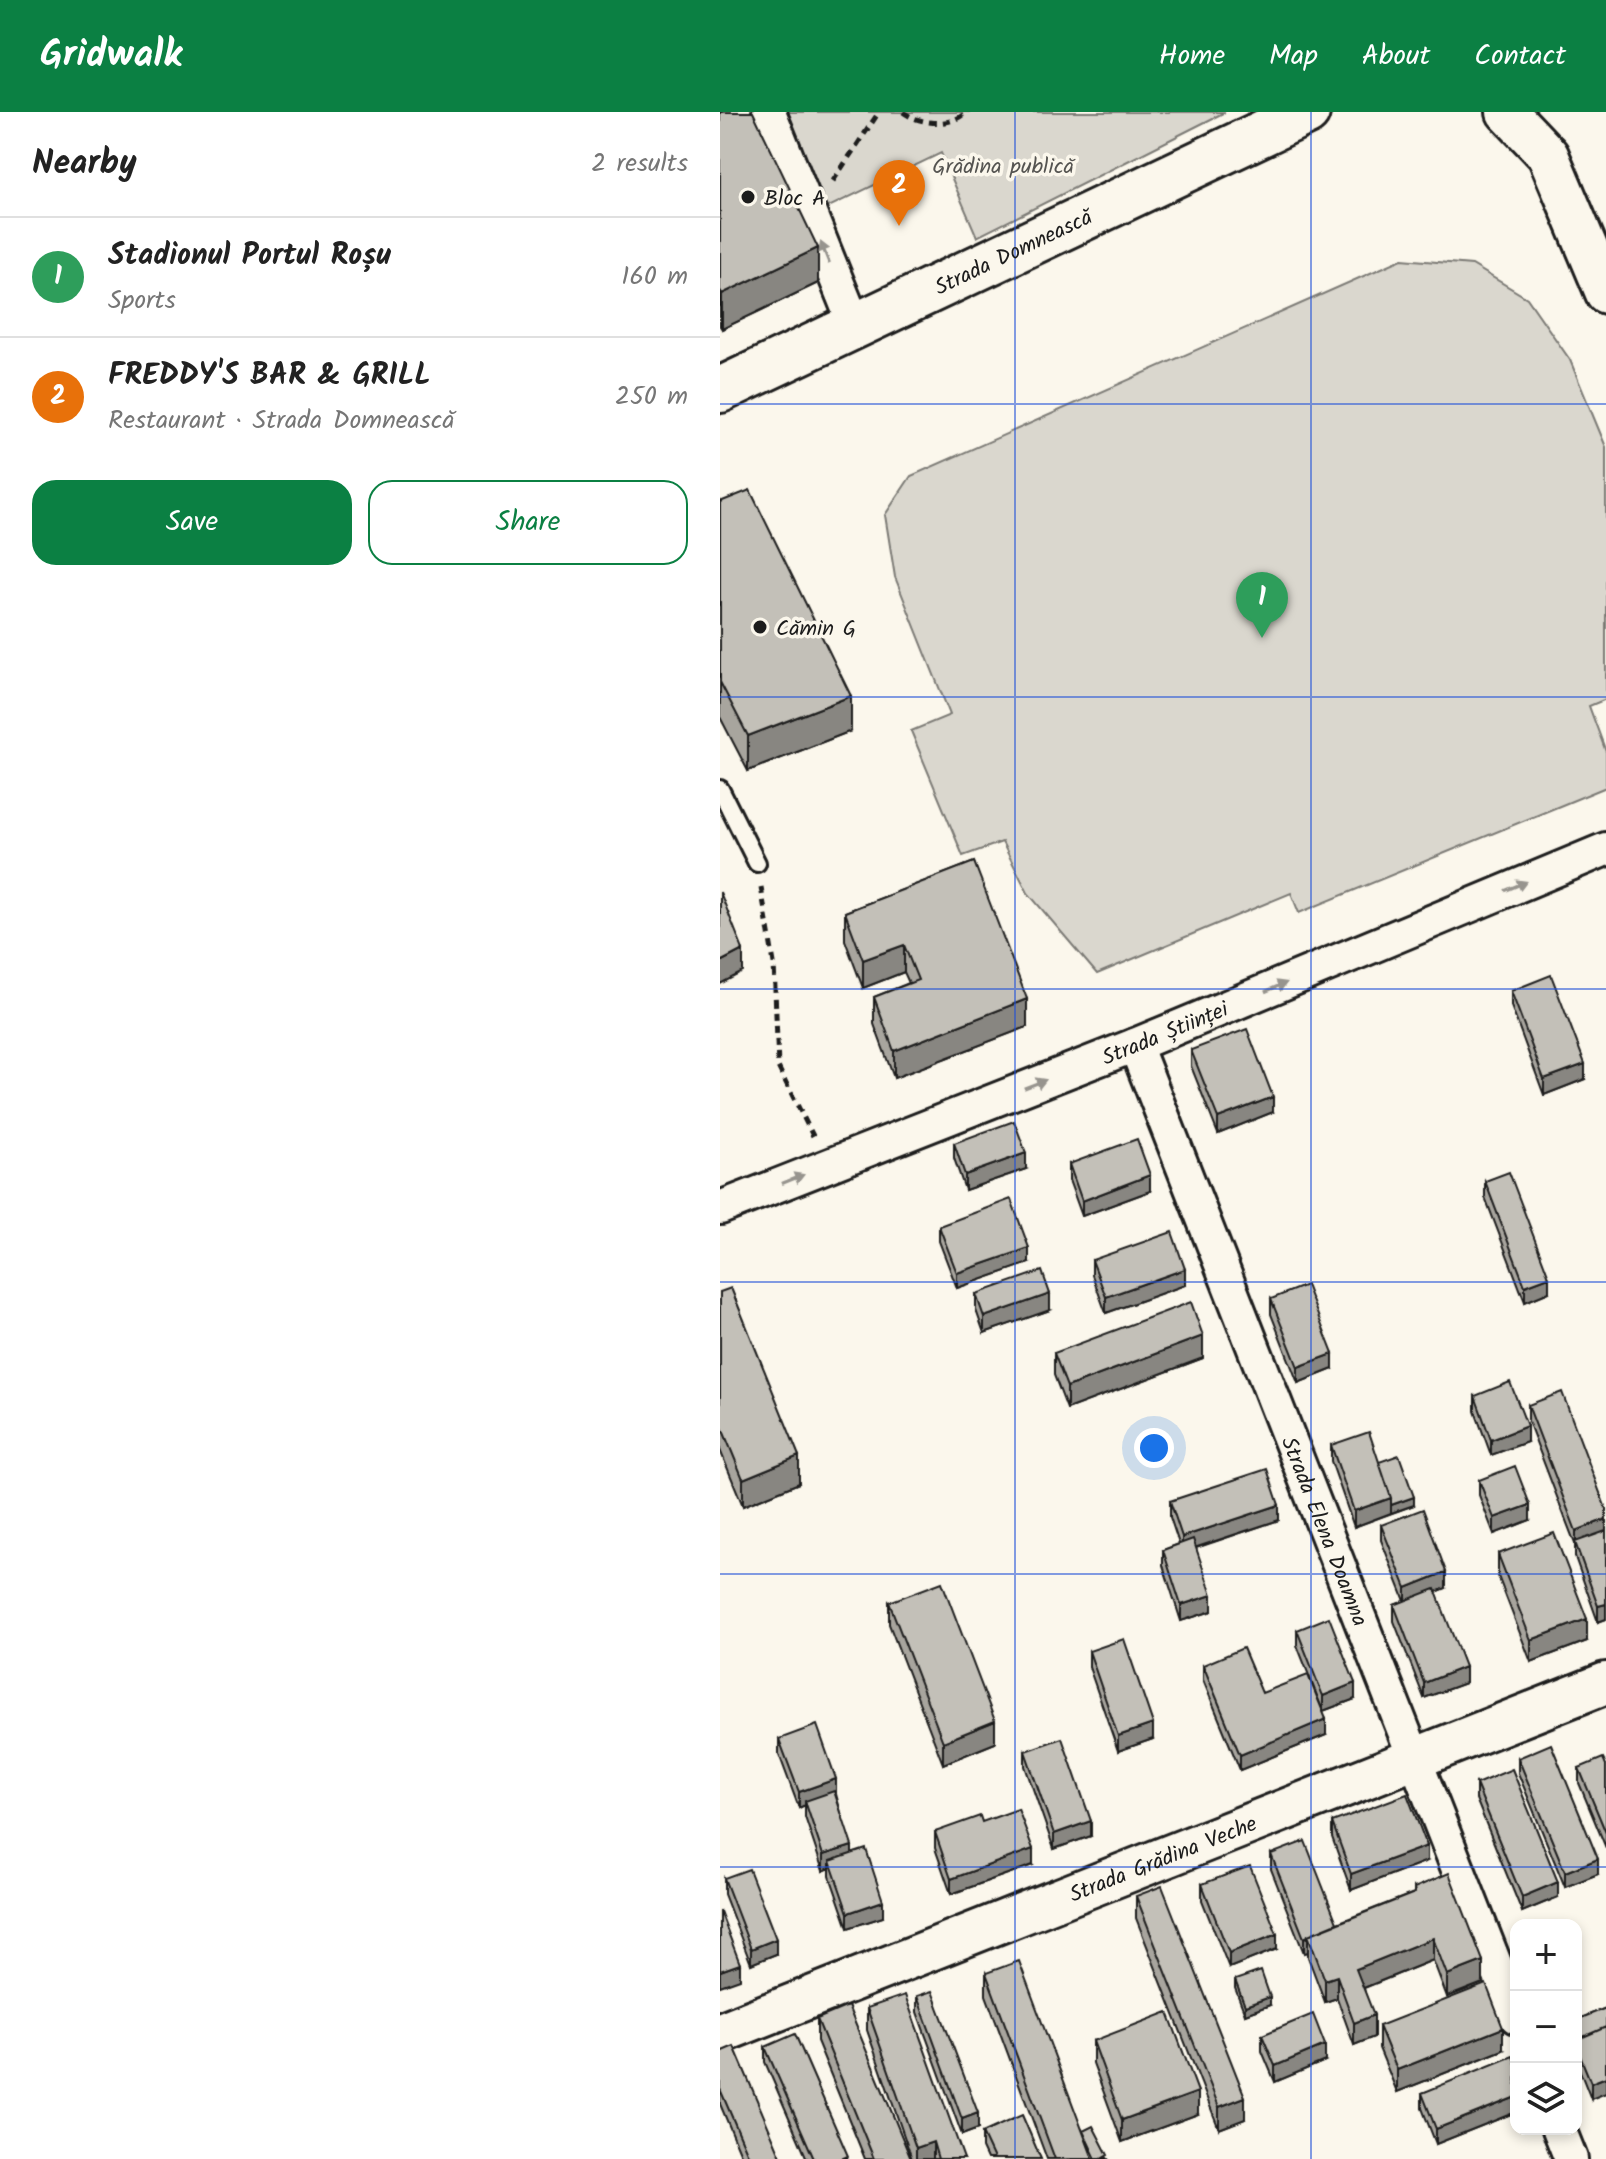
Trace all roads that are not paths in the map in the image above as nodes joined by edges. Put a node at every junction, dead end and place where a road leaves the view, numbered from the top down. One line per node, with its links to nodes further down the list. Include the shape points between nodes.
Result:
1 (769, 112): 7 (street, one-way to 1)
2 (1307, 112): 7 (main road, Strada Domnească)
3 (1507, 112): 5 (street)
4 (1550, 112): 5 (street)
5 (1548, 155): 6 (street)
6 (1606, 293)
7 (855, 326): 8 (main road, Strada Domnească)
8 (720, 390)
9 (720, 789): 11 (lane)
10 (1606, 849): 12 (street, Strada Științei, one-way to 10)
11 (757, 863)
12 (1135, 1045): 13 (street, Strada Științei, one-way to 12); 15 (street, Strada Elena Doamna)
13 (720, 1208)
14 (1606, 1683): 15 (street, Strada Grădina Veche)
15 (1416, 1757): 16 (street, Strada Elena Doamna); 17 (street, Strada Grădina Veche)
16 (1510, 2001)
17 (720, 2033)
18 (1561, 2135): 19 (street)
19 (1571, 2159)

